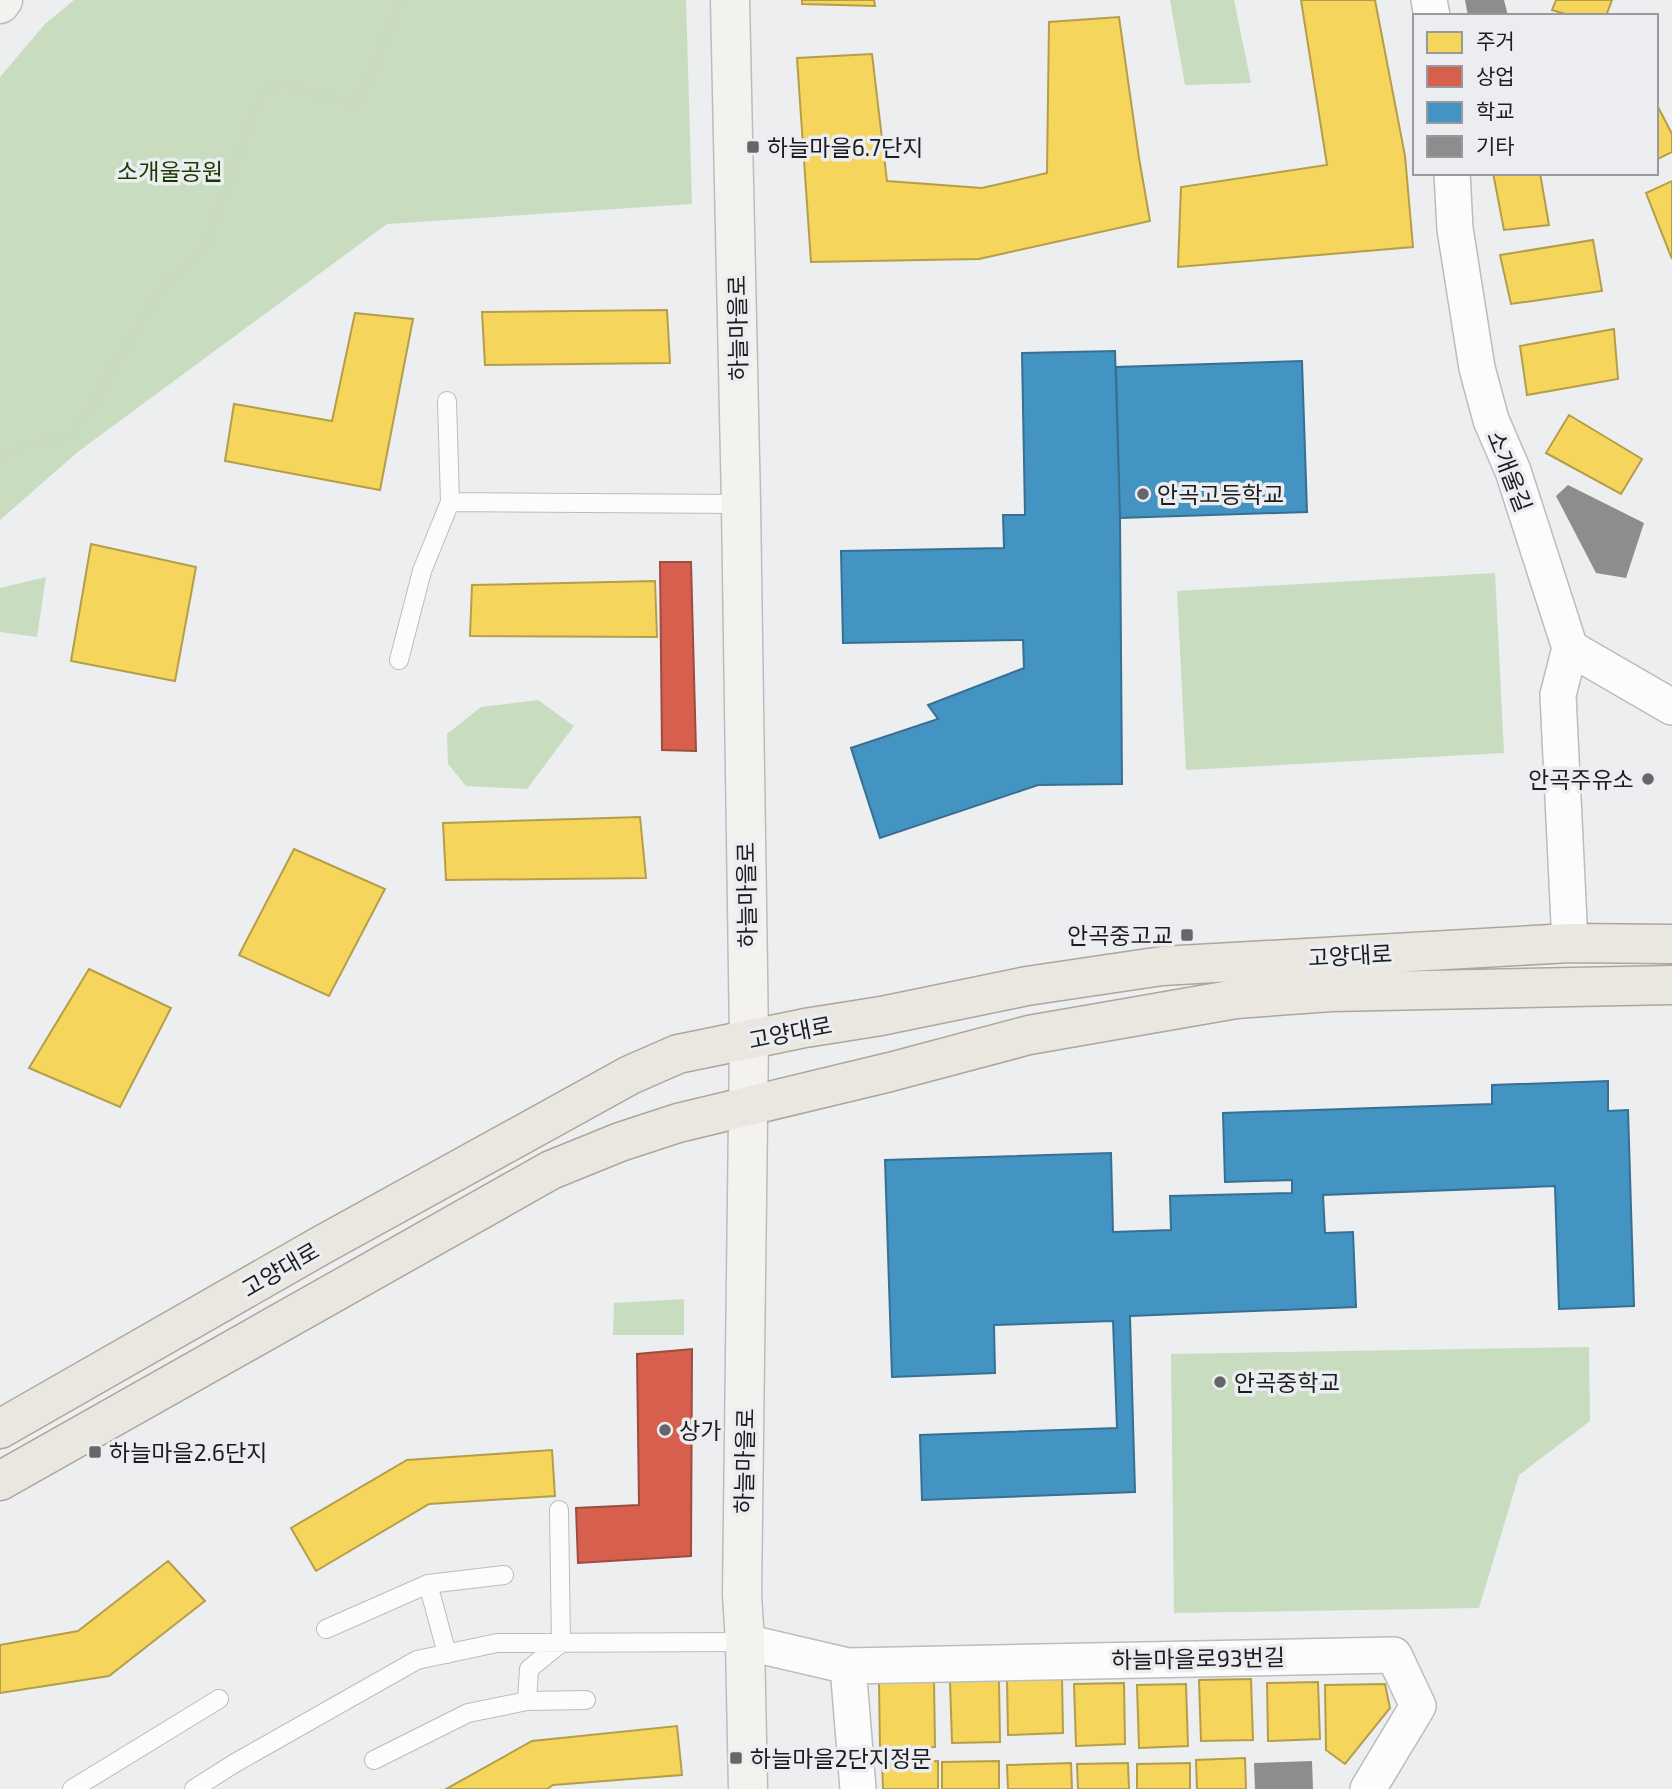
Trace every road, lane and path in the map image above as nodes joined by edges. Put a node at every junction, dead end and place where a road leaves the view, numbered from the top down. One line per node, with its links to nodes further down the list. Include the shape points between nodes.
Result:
1 (400, 0): 5 (path, via 358,103 277,82 260,98 204,248 164,284 73,436 25,445)
2 (730, 0): 7 (main road, 하늘마을로)
3 (1452, 175): 8 (street, 소개울길, via 1455,229 1477,368)
4 (447, 401): 6 (lane)
5 (0, 457)
6 (450, 502): 7 (lane); 9 (lane, via 422,571)
7 (741, 504): 14 (main road, 하늘마을로)
8 (1570, 648): 10 (street); 11 (street, via 1558,695)
9 (399, 660)
10 (1672, 707)
11 (1570, 943): 12 (main road, 고양대로); 14 (main road, 고양대로, via 1162,966 1027,986)
12 (1672, 944)
13 (1672, 985): 15 (main road, 고양대로, via 1331,992 1236,999 1029,1035)
14 (749, 1040): 15 (main road, 하늘마을로); 16 (main road, 고양대로, via 678,1054 630,1075)
15 (748, 1108): 17 (main road, 고양대로, via 678,1123 551,1170); 22 (main road, 하늘마을로)
16 (0, 1429)
17 (0, 1481)
18 (559, 1510): 23 (lane)
19 (504, 1575): 20 (lane)
20 (428, 1584): 21 (lane); 24 (lane)
21 (326, 1629)
22 (745, 1642): 23 (lane); 25 (street, 하늘마을로93번길); 32 (main road, 하늘마을로)
23 (561, 1643): 24 (lane, via 497,1643); 28 (lane, via 528,1669)
24 (447, 1654): 31 (lane, via 417,1660)
25 (848, 1665): 33 (street); 34 (street, 하늘마을로93번길, via 1394,1654 1418,1706)
26 (219, 1699): 30 (lane)
27 (586, 1700): 28 (lane)
28 (527, 1701): 29 (lane, via 468,1713)
29 (374, 1760)
30 (72, 1789)
31 (194, 1789)
32 (748, 1789)
33 (858, 1789)
34 (1368, 1789)

